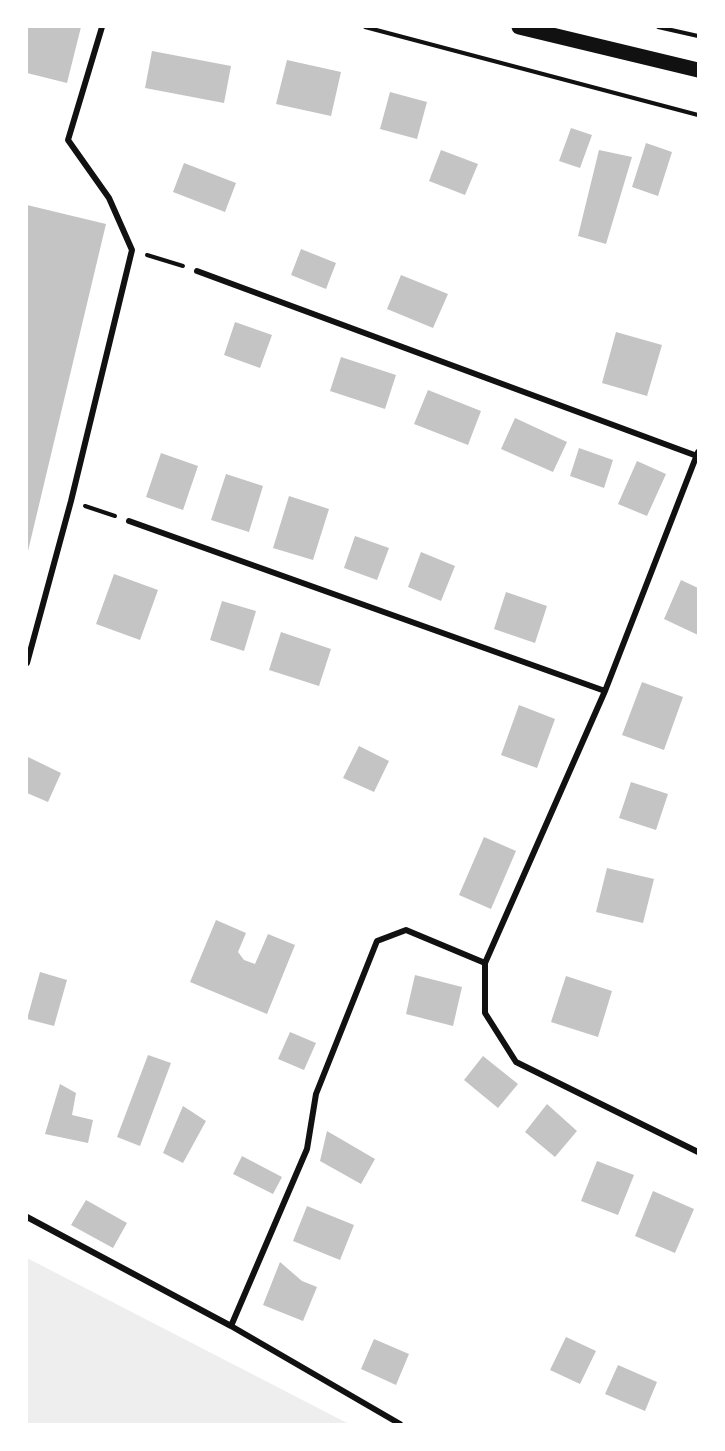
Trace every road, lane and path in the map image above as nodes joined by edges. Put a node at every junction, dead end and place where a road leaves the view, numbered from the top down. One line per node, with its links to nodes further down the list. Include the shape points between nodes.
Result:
1 (102, 27): 8 (street, via 68,140 110,198)
2 (365, 27): 7 (path)
3 (519, 27): 6 (main road)
4 (658, 27): 5 (path)
5 (698, 36)
6 (698, 70)
7 (698, 115)
8 (132, 250): 9 (path); 11 (street)
9 (196, 271): 10 (street)
10 (697, 454): 14 (street)
11 (71, 501): 12 (path); 13 (street)
12 (129, 521): 14 (street)
13 (27, 663)
14 (605, 691): 15 (street)
15 (485, 963): 16 (street, via 485,1013 516,1062); 18 (street, via 406,930 377,941 316,1094 307,1149)
16 (698, 1152)
17 (27, 1217): 18 (street)
18 (231, 1326): 19 (street)
19 (400, 1424)

